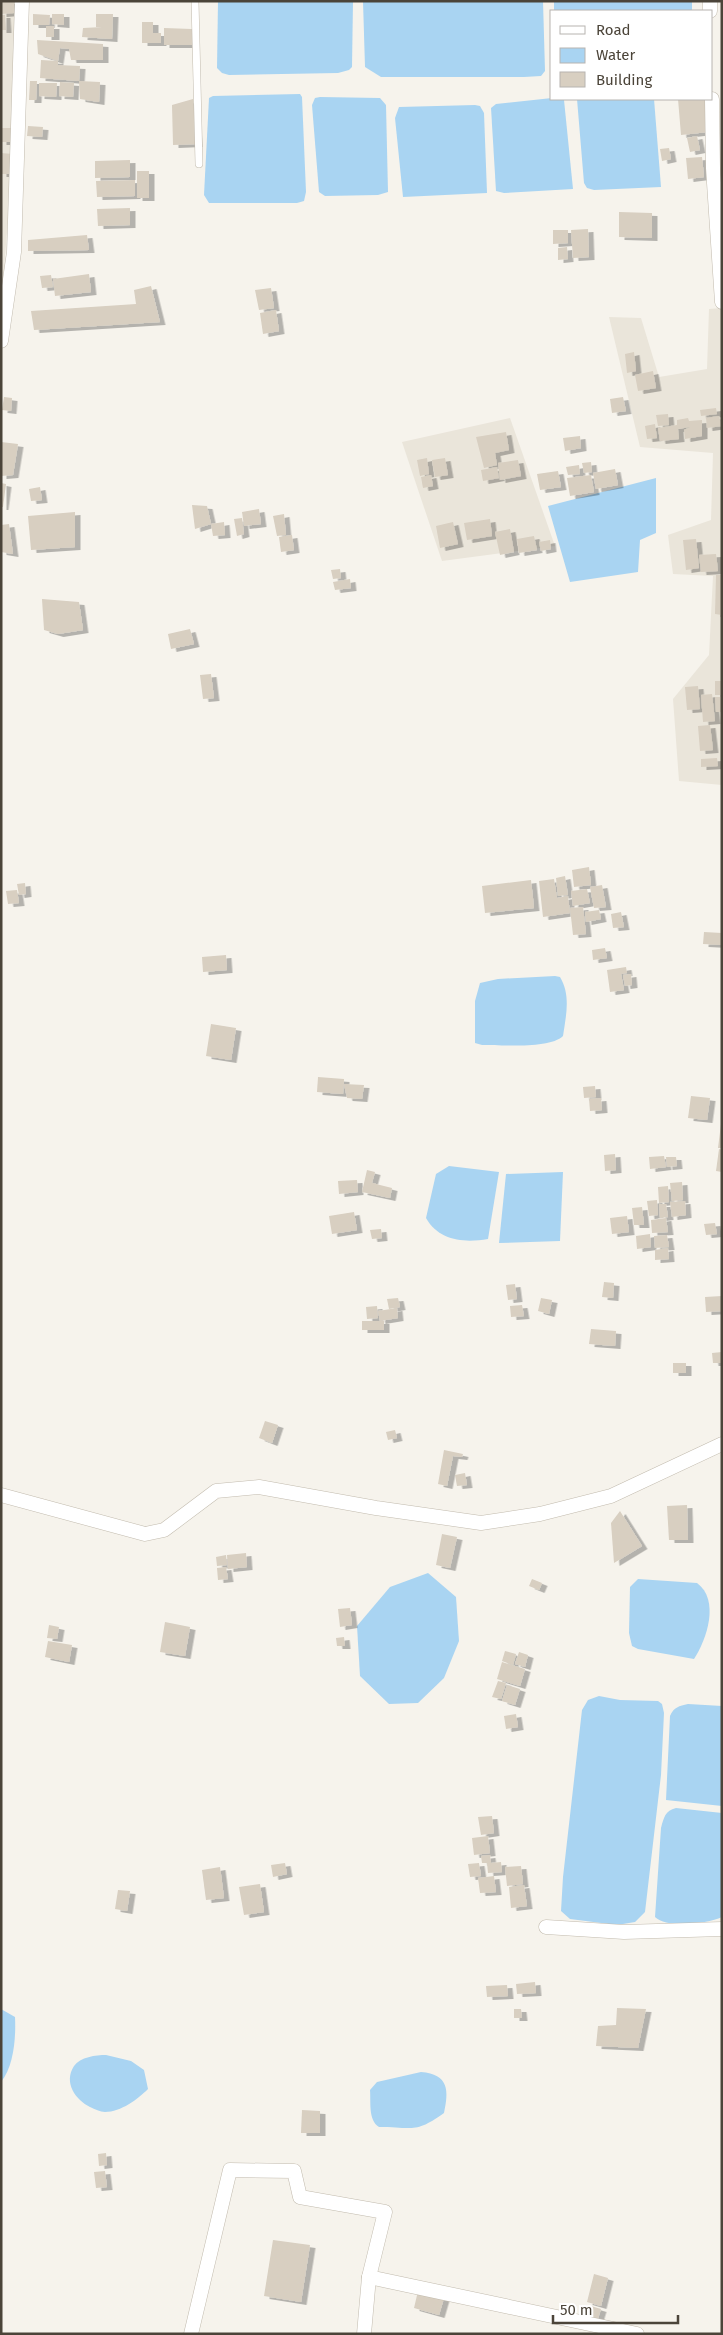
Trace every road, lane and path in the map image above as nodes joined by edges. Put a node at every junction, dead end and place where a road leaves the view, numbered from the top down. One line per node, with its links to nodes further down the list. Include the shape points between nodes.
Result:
1 (22, 1): 6 (street, via 14,252)
2 (195, 1): 4 (lane)
3 (712, 100): 5 (street)
4 (199, 164)
5 (722, 302)
6 (1, 341)
7 (722, 1444): 8 (street, via 611,1496 540,1514 481,1523 259,1487 216,1492 164,1530 146,1534)
8 (1, 1495)
9 (546, 1927): 10 (street, via 624,1932)
10 (722, 1929)
11 (369, 2277): 12 (street, via 385,2212 300,2198 294,2171 230,2170); 13 (street); 14 (street)
12 (192, 2334)
13 (364, 2334)
14 (637, 2334)

